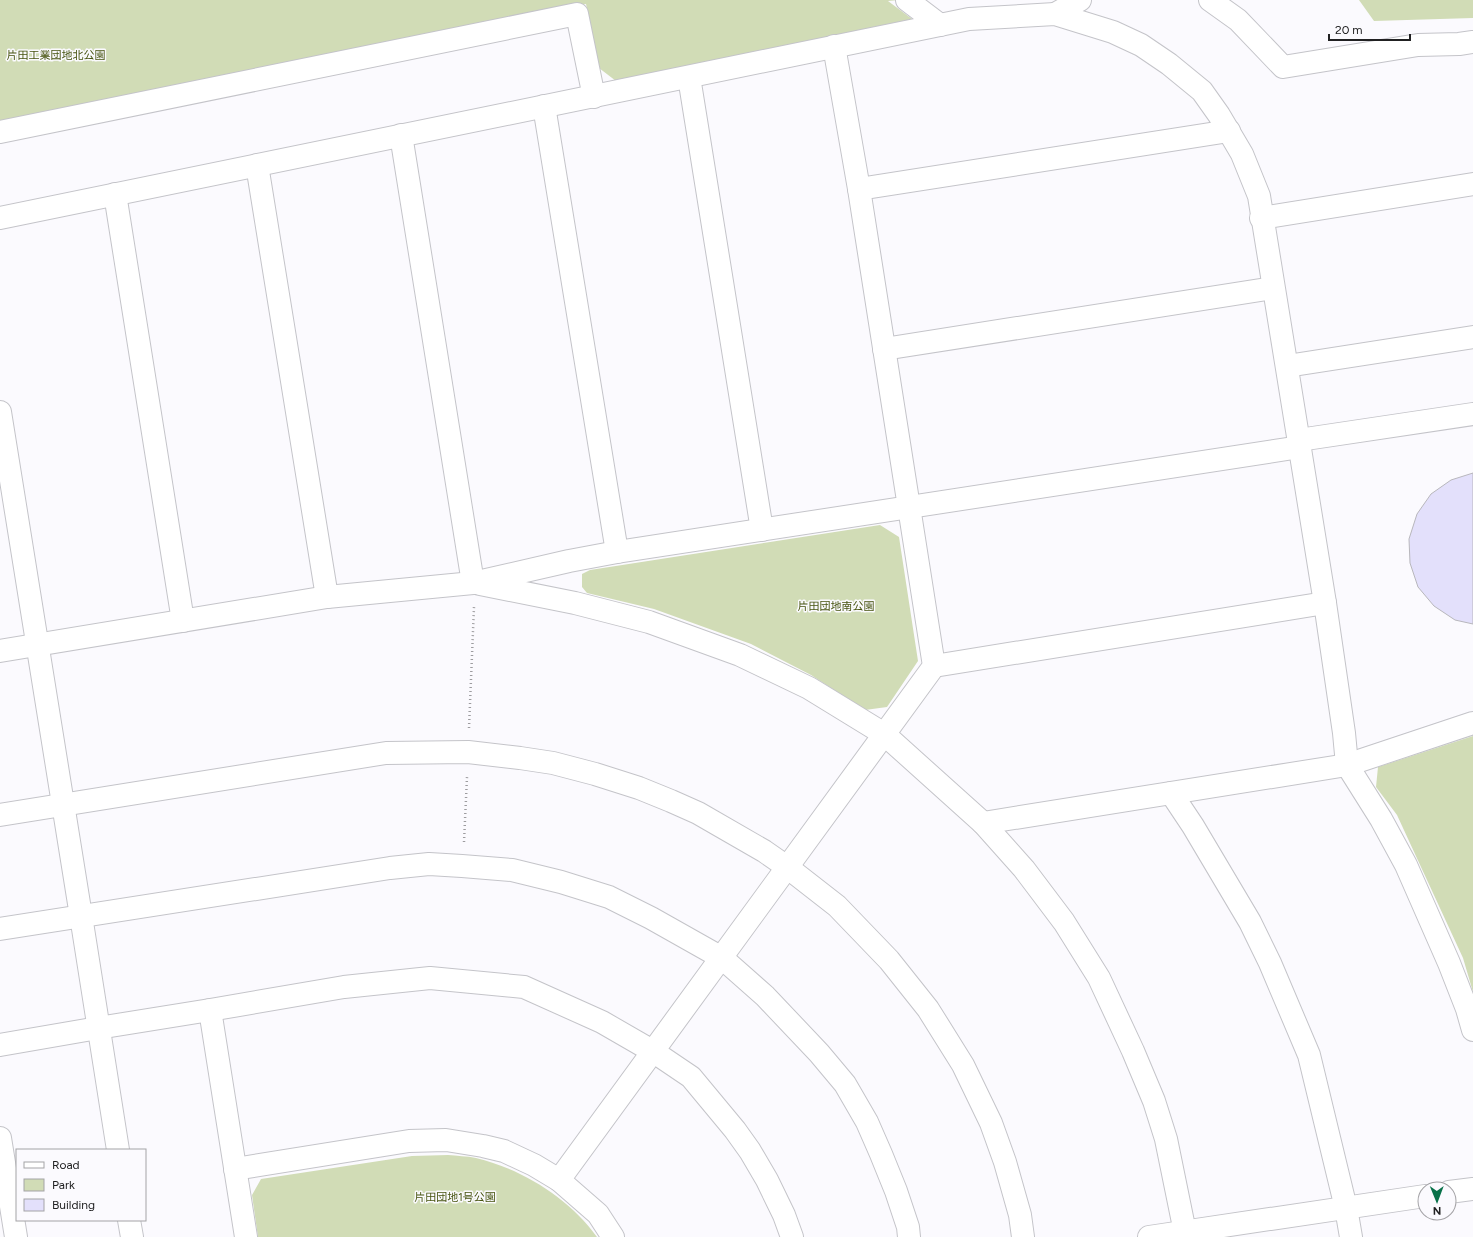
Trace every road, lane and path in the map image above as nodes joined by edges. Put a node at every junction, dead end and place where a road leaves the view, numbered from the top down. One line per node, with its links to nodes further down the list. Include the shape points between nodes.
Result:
1 (907, 0): 7 (street)
2 (987, 0): 6 (street)
3 (1080, 0): 5 (street)
4 (1210, 0): 8 (street, via 1238,20 1283,67 1418,45)
5 (1055, 14): 6 (street); 13 (street, via 1114,32 1141,45 1202,91)
6 (969, 19): 7 (street)
7 (940, 25): 9 (street)
8 (1473, 42)
9 (834, 46): 10 (street); 18 (street)
10 (689, 77): 11 (street); 31 (street)
11 (594, 97): 12 (street); 14 (street, via 577,14)
12 (544, 106): 15 (street); 32 (street)
13 (1229, 131): 18 (street); 21 (street, via 1242,154 1258,196)
14 (0, 132)
15 (401, 135): 16 (street); 33 (street)
16 (257, 165): 19 (street); 34 (street)
17 (1473, 184): 21 (street)
18 (859, 189): 24 (street)
19 (115, 194): 20 (street); 36 (street)
20 (0, 218)
21 (1262, 218): 22 (street)
22 (1273, 288): 24 (street); 25 (street)
23 (1473, 338): 25 (street)
24 (884, 349): 30 (street)
25 (1287, 366): 28 (street)
26 (0, 412): 29 (street)
27 (1473, 414): 28 (street)
28 (1299, 444): 30 (street); 35 (street)
29 (6, 488): 37 (street)
30 (909, 507): 31 (street); 39 (street)
31 (762, 530): 32 (street)
32 (617, 552): 33 (street)
33 (473, 583): 34 (street); 41 (street, via 575,603 650,622 740,654 810,688); 42 (path)
34 (327, 597): 36 (street)
35 (1325, 603): 39 (street); 43 (street)
36 (183, 621): 37 (street)
37 (38, 645): 38 (street); 45 (street)
38 (0, 652)
39 (934, 666): 41 (street)
40 (1473, 723): 43 (street)
41 (884, 734): 47 (street); 49 (street)
42 (468, 752): 45 (street, via 386,753); 48 (path); 49 (street, via 553,763 640,788 698,813)
43 (1347, 765): 44 (street); 55 (street, via 1406,865 1449,963)
44 (1171, 793): 47 (street); 66 (street, via 1250,922 1309,1055)
45 (63, 805): 46 (street); 50 (street)
46 (0, 815)
47 (983, 823): 68 (street, via 1024,869 1064,922 1099,978 1134,1051 1154,1101 1166,1140)
48 (462, 866): 50 (street, via 429,864 390,868); 52 (street, via 512,870 608,897)
49 (788, 867): 52 (street); 75 (street, via 836,906 889,960 928,1009 963,1065 991,1123 1020,1215)
50 (81, 916): 51 (street); 54 (street)
51 (0, 929)
52 (722, 958): 57 (street); 74 (street, via 765,996 845,1084 867,1122 881,1154 896,1191)
53 (210, 1010): 54 (street); 57 (street, via 344,987 430,978 524,987 602,1022); 60 (street)
54 (98, 1028): 56 (street); 59 (street)
55 (1473, 1030)
56 (0, 1045)
57 (654, 1052): 61 (street); 73 (street, via 691,1077 735,1130 768,1180)
58 (0, 1138): 65 (street)
59 (118, 1149)
60 (235, 1169): 61 (street, via 409,1141 446,1140 504,1152 534,1165); 71 (street)
61 (559, 1180): 72 (street, via 598,1214)
62 (1473, 1189): 63 (street)
63 (1457, 1191)
64 (1417, 1197): 66 (street)
65 (5, 1206): 69 (street)
66 (1346, 1208): 68 (street); 77 (street)
67 (129, 1221): 70 (street)
68 (1186, 1234): 76 (street)
69 (16, 1237)
70 (132, 1237)
71 (246, 1237)
72 (613, 1237)
73 (792, 1237)
74 (909, 1237)
75 (1023, 1237)
76 (1149, 1237)
77 (1351, 1237)

